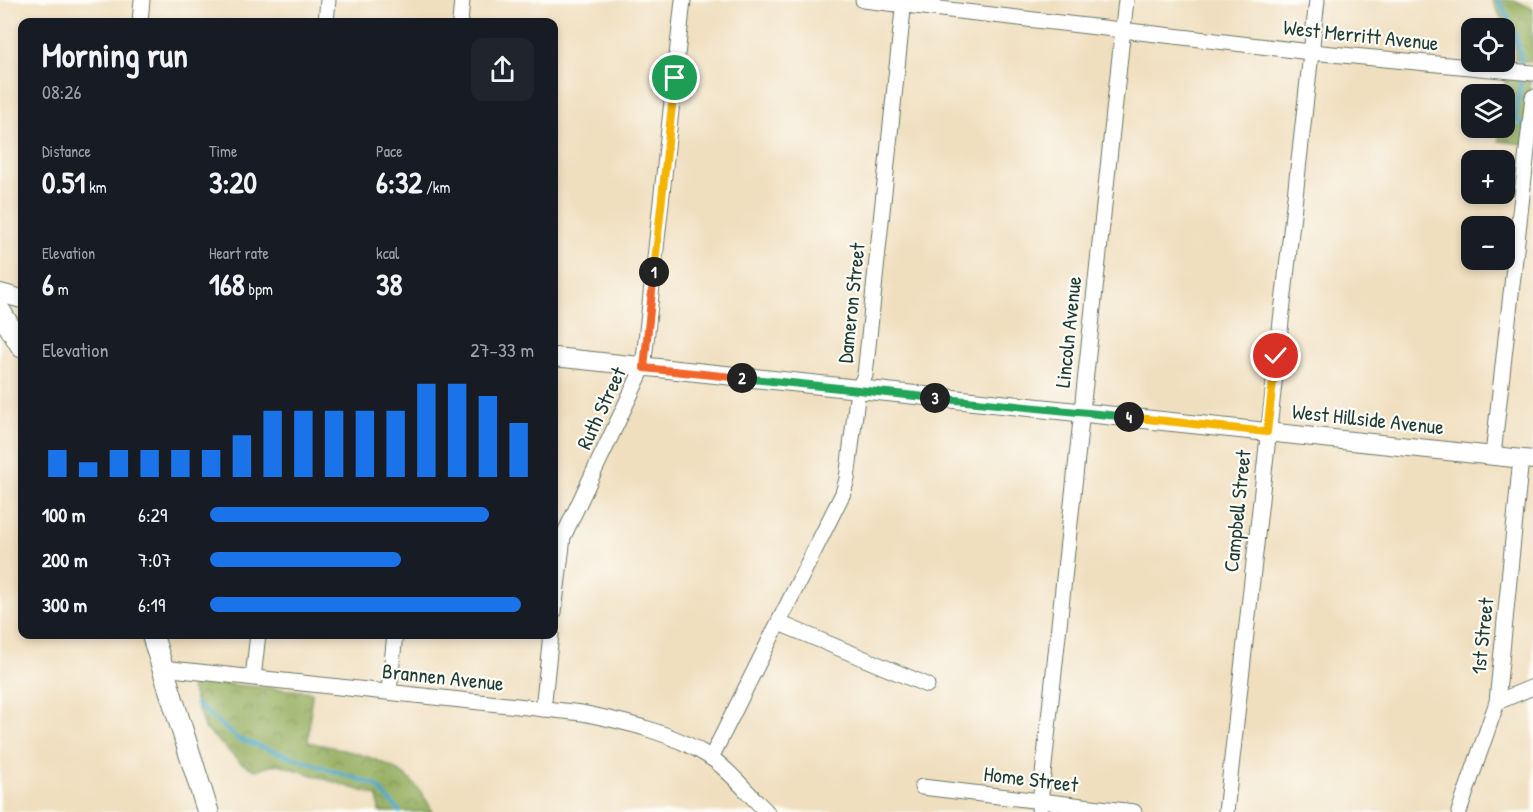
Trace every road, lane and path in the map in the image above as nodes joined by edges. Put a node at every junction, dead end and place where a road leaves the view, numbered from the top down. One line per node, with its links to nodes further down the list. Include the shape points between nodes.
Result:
1 (142, 0): 9 (street)
2 (328, 0): 10 (street)
3 (462, 0): 11 (street)
4 (683, 0): 21 (street, Ruth Street)
5 (863, 0): 8 (street, West Merritt Avenue)
6 (1126, 0): 12 (street, Lincoln Avenue)
7 (1317, 0): 13 (street, Campbell Street)
8 (904, 2): 12 (street, West Merritt Avenue); 22 (street, Dameron Street, via 864,375)
9 (140, 18)
10 (326, 18)
11 (460, 18)
12 (1123, 29): 13 (street, West Merritt Avenue); 23 (street, Lincoln Avenue)
13 (1311, 52): 14 (street, West Merritt Avenue); 24 (street, Campbell Street)
14 (1532, 73)
15 (1533, 98): 25 (street)
16 (0, 293): 17 (street)
17 (18, 298)
18 (0, 311): 19 (main road)
19 (18, 340)
20 (558, 357): 21 (street, West Hillside Avenue)
21 (644, 368): 22 (street, West Hillside Avenue); 27 (street, Ruth Street, via 563,537)
22 (858, 390): 23 (street, West Hillside Avenue); 28 (street, Dameron Street, via 843,493)
23 (1080, 411): 24 (street, West Hillside Avenue); 42 (street, Lincoln Avenue)
24 (1267, 432): 25 (street, West Hillside Avenue); 46 (street, Campbell Street)
25 (1493, 455): 26 (street, West Hillside Avenue)
26 (1527, 459): 38 (street, 1st Street)
27 (558, 579)
28 (780, 623): 35 (street); 40 (street, Dameron Street)
29 (153, 639): 33 (main road)
30 (257, 639): 34 (street)
31 (394, 639): 37 (street)
32 (550, 639): 39 (street)
33 (162, 668): 34 (street, Brannen Avenue); 43 (main road)
34 (253, 678): 37 (street, Brannen Avenue)
35 (927, 685)
36 (1533, 687): 38 (street)
37 (389, 692): 39 (street, Brannen Avenue)
38 (1497, 702): 47 (street, 1st Street)
39 (543, 709): 40 (street, Brannen Avenue, via 624,722 667,735)
40 (711, 758): 44 (street, Brannen Avenue)
41 (922, 787): 42 (street, Home Street)
42 (1040, 807): 45 (street, Home Street)
43 (208, 812)
44 (768, 812)
45 (1134, 812)
46 (1226, 812)
47 (1459, 812)

